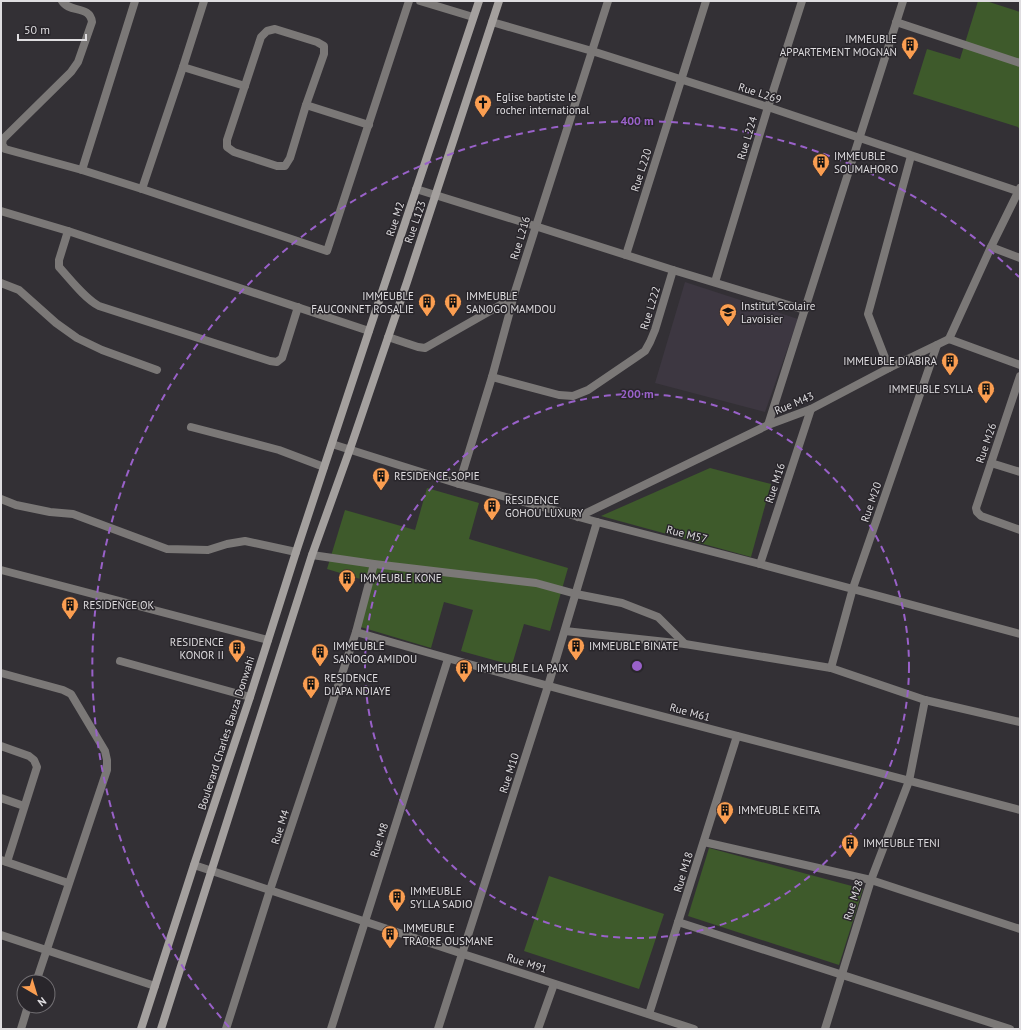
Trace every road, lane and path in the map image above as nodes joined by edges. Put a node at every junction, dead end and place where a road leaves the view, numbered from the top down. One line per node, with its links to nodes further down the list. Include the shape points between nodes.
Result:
1 (62, 1): 25 (street, via 65,6 88,13 92,17 78,62 3,139 2,144 5,149)
2 (136, 1): 25 (street)
3 (203, 1): 17 (street)
4 (409, 1): 22 (street)
5 (420, 1): 12 (street)
6 (479, 1): 12 (main road, Rue M2)
7 (499, 1): 13 (main road, Rue L123)
8 (608, 1): 15 (street, Rue L216)
9 (706, 1): 18 (street, Rue L220)
10 (802, 1): 21 (street, Rue L224)
11 (903, 1): 14 (street)
12 (473, 17): 27 (main road, Rue M2)
13 (492, 22): 15 (street, Rue L269); 29 (main road, Rue L123)
14 (896, 22): 16 (street); 23 (street)
15 (592, 51): 18 (street, Rue L269); 31 (street, Rue L216)
16 (1020, 63)
17 (183, 67): 19 (street); 26 (street)
18 (681, 80): 21 (street, Rue L269); 34 (street, Rue L220)
19 (244, 86): 20 (street, via 261,37 267,31 275,29 318,42 324,46 324,54); 20 (street, via 227,147 234,152 276,166 285,166 290,158)
20 (306, 105): 22 (street)
21 (768, 107): 23 (street, Rue L269); 37 (street, Rue L224)
22 (369, 125): 26 (street, via 327,251)
23 (860, 138): 24 (street, Rue L269); 41 (street)
24 (911, 156): 28 (street, Rue L269); 47 (street, via 868,314)
25 (82, 170): 26 (street)
26 (142, 189)
27 (416, 189): 29 (street); 42 (main road, Rue M2)
28 (1019, 190): 33 (street)
29 (436, 195): 31 (street); 43 (main road, Rue L123)
30 (1, 211): 32 (street)
31 (535, 226): 34 (street); 39 (street, Rue L216)
32 (68, 231): 40 (street); 40 (street, via 59,268 99,306 276,362 282,358)
33 (991, 247): 35 (street); 44 (street)
34 (626, 255): 36 (street)
35 (1020, 258)
36 (673, 270): 37 (street); 50 (street, Rue L222, via 655,330 645,351 588,390 573,396 559,395)
37 (715, 282): 41 (street)
38 (1, 283): 48 (street, via 19,290 77,338)
39 (513, 298): 43 (street, via 425,348); 50 (street, Rue L216)
40 (298, 307): 42 (street)
41 (805, 310): 52 (street)
42 (369, 331): 54 (main road, Rue M2)
43 (388, 337): 55 (main road, Rue L123)
44 (949, 339): 45 (street, Rue M43); 46 (street)
45 (937, 345): 47 (street, Rue M43); 69 (street, Rue M20)
46 (1020, 365)
47 (889, 368): 51 (street, Rue M43)
48 (157, 370)
49 (1020, 376): 56 (street, Rue M26)
50 (492, 377): 59 (street, Rue L216)
51 (811, 409): 52 (street, Rue M43); 67 (street, Rue M16)
52 (768, 425): 61 (street, Rue M43)
53 (191, 427): 57 (street, via 279,450)
54 (332, 444): 55 (street, Rue M57); 57 (main road, Boulevard Charles Bauza Donwahi)
55 (350, 449): 59 (street, Rue M57); 65 (main road)
56 (991, 463): 58 (street); 63 (street, Rue M26, via 976,508 977,512 981,516)
57 (324, 466): 64 (main road, Boulevard Charles Bauza Donwahi)
58 (1020, 472)
59 (459, 484): 61 (street, Rue M57)
60 (1, 499): 64 (street, via 50,512 74,514 167,549 208,550 246,541)
61 (578, 517): 62 (street, Rue M57)
62 (597, 522): 67 (street, Rue M57); 70 (street, Rue M10)
63 (1020, 530)
64 (296, 552): 74 (main road, Boulevard Charles Bauza Donwahi)
65 (312, 555): 66 (street); 93 (main road)
66 (374, 564): 70 (street, via 536,582); 72 (street, Rue M4)
67 (760, 564): 69 (street, Rue M57)
68 (1, 570): 74 (street)
69 (853, 588): 73 (street, Rue M57); 78 (street, Rue M20)
70 (576, 594): 71 (street, Rue M10); 75 (street, via 622,603 658,617)
71 (565, 631): 75 (street); 80 (street, Rue M10)
72 (356, 632): 76 (street, Rue M61); 96 (street, Rue M4)
73 (1020, 634)
74 (268, 640): 81 (main road, Boulevard Charles Bauza Donwahi)
75 (684, 644): 78 (street)
76 (448, 659): 80 (street, Rue M61); 97 (street, Rue M8)
77 (120, 661): 81 (street)
78 (831, 668): 82 (street)
79 (1, 673): 95 (street, via 71,694 108,760 107,770)
80 (548, 686): 84 (street, Rue M61); 102 (street, Rue M10)
81 (250, 698): 92 (main road, Boulevard Charles Bauza Donwahi)
82 (925, 700): 83 (street); 86 (street, Rue M28)
83 (1020, 722)
84 (737, 736): 86 (street, Rue M61); 90 (street, Rue M18)
85 (1, 746): 88 (street, via 29,756 37,767)
86 (909, 781): 89 (street, Rue M61); 94 (street, Rue M28)
87 (1, 798): 88 (street)
88 (24, 806): 91 (street)
89 (1020, 810)
90 (704, 842): 94 (street); 98 (street, Rue M18)
91 (4, 861): 95 (street)
92 (194, 865): 93 (street, Rue M91); 106 (main road, Boulevard Charles Bauza Donwahi)
93 (212, 872): 96 (street, Rue M91); 111 (main road)
94 (871, 880): 99 (street); 104 (street, Rue M28)
95 (68, 883): 101 (street)
96 (270, 890): 97 (street, Rue M91); 112 (street, Rue M4)
97 (365, 921): 102 (street, Rue M91); 113 (street, Rue M8)
98 (678, 922): 104 (street); 108 (street, Rue M18)
99 (1020, 929)
100 (1, 935): 101 (street)
101 (46, 949): 103 (street); 106 (street)
102 (463, 954): 105 (street, Rue M91); 114 (street, Rue M10)
103 (38, 974)
104 (842, 974): 117 (street, Rue M28); 118 (street)
105 (554, 984): 108 (street, Rue M91); 115 (street)
106 (155, 986): 110 (main road, Boulevard Charles Bauza Donwahi)
107 (26, 1014): 109 (street)
108 (649, 1014): 116 (street, Rue M91)
109 (21, 1029)
110 (141, 1029)
111 (161, 1029)
112 (226, 1029)
113 (332, 1029)
114 (438, 1029)
115 (538, 1029)
116 (694, 1029)
117 (825, 1029)
118 (1010, 1029)

